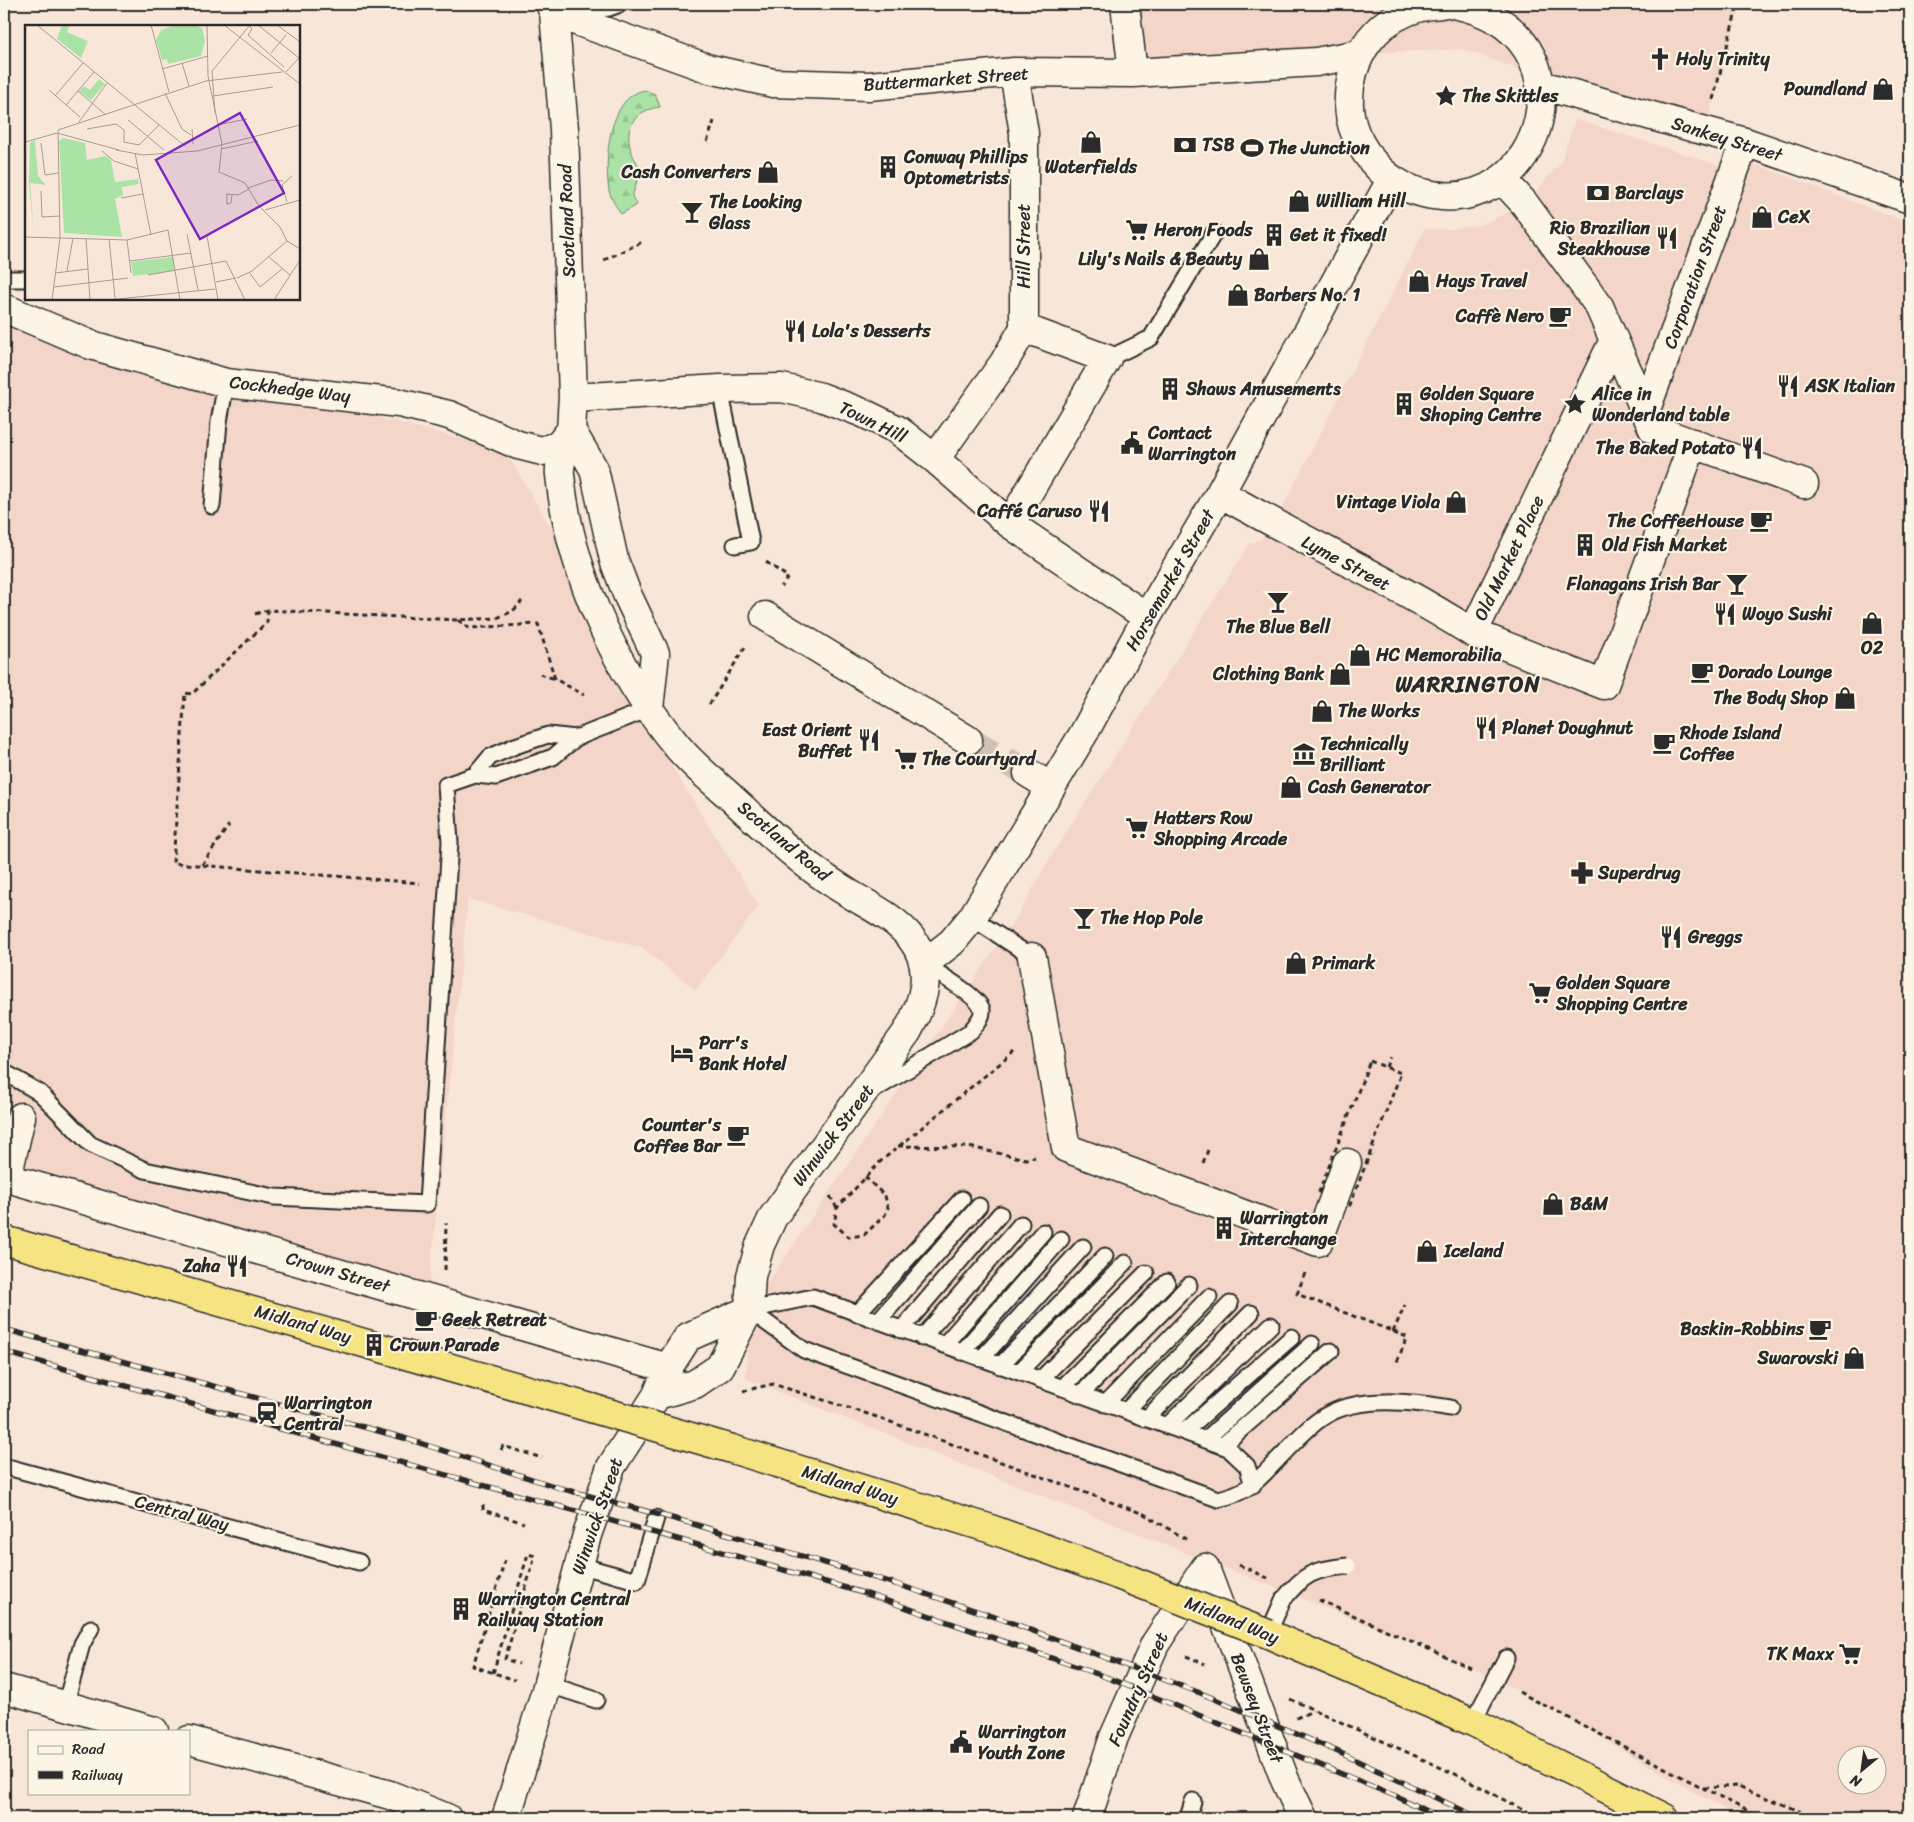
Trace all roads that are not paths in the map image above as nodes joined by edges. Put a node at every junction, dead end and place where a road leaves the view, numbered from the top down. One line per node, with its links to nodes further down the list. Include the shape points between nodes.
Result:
1 (620, 4): 5 (lane, via 581,13)
2 (1125, 4): 8 (street)
3 (1441, 4): 6 (street, via 1422,6 1396,16 1375,32)
4 (1469, 5): 9 (street, via 1500,20 1519,38 1533,60)
5 (552, 8): 7 (street, Buttermarket Street, via 710,69 773,82 869,86); 23 (street, Scotland Road, via 564,129)
6 (1359, 54): 8 (street, Buttermarket Street, via 1316,62); 12 (street, via 1349,91 1355,136 1370,161)
7 (1014, 72): 8 (street, Buttermarket Street); 18 (street, Hill Street, via 1024,133)
8 (1133, 73)
9 (1541, 85): 10 (street, Sankey Street); 11 (street, via 1541,112 1534,139 1519,162)
10 (1745, 142): 13 (street, Sankey Street); 24 (street, Corporation Street)
11 (1502, 179): 12 (street, via 1481,190 1458,196 1412,190); 19 (street, via 1524,202 1599,306)
12 (1391, 180): 29 (street, Horsemarket Street)
13 (1910, 199)
14 (1214, 233): 20 (lane, via 1151,338)
15 (4, 279): 16 (lane)
16 (25, 279)
17 (4, 308): 21 (street, Cockhedge Way, via 92,345)
18 (1024, 328): 20 (street); 27 (street, via 1003,364)
19 (1614, 340): 24 (street); 35 (street, Old Market Place)
20 (1107, 359): 31 (street)
21 (226, 383): 25 (street, Cockhedge Way, via 399,403 450,415 518,445 542,451 559,445); 30 (lane, via 219,422)
22 (720, 389): 23 (street, Town Hill); 27 (street, Town Hill, via 782,388 821,398 898,430); 32 (lane, via 751,542)
23 (573, 398): 25 (street, Scotland Road)
24 (1645, 412): 26 (street, via 1653,429)
25 (571, 430): 36 (street, Scotland Road, via 559,472 576,553 614,649)
26 (1693, 443): 28 (street); 35 (street, Old Market Place, via 1604,685)
27 (935, 459): 31 (street, Town Hill)
28 (1804, 484)
29 (1220, 493): 34 (street, Horsemarket Street); 35 (street, Lyme Street)
30 (212, 506)
31 (1020, 531): 34 (street, Town Hill)
32 (735, 545)
33 (765, 616): 38 (street)
34 (1147, 617): 41 (street, Horsemarket Street)
35 (1473, 632)
36 (649, 709): 37 (lane); 44 (street, Scotland Road, via 678,748 790,850 900,927 910,937)
37 (576, 738): 40 (lane, via 553,757 496,777); 40 (lane, via 548,735 515,746 490,757)
38 (968, 740)
39 (1028, 773): 41 (street)
40 (475, 775): 45 (lane, via 446,786 450,842 427,1204 274,1197 145,1170 90,1144 40,1093)
41 (1051, 787): 42 (street, Horsemarket Street)
42 (972, 918): 43 (lane); 44 (street, Horsemarket Street, via 952,942)
43 (1032, 957): 48 (street, via 1066,1148 1318,1242)
44 (924, 964): 46 (street, Winwick Street, via 925,988 916,1018); 46 (lane, via 972,996 982,1010 981,1017 971,1031)
45 (4, 1072)
46 (862, 1098): 65 (street, Winwick Street, via 773,1217 751,1276)
47 (21, 1117): 49 (street, Crown Street)
48 (1347, 1163)
49 (5, 1176): 79 (street, Crown Street)
50 (962, 1199): 67 (lane)
51 (979, 1206): 68 (lane)
52 (1000, 1214): 70 (lane)
53 (1021, 1224): 72 (lane)
54 (1043, 1232): 74 (lane)
55 (1061, 1239): 76 (lane)
56 (4, 1240): 100 (highway, Midland Way, bridge, via 732,1449 988,1528 1118,1575)
57 (1083, 1246): 77 (lane)
58 (1105, 1256): 78 (lane)
59 (1125, 1263): 80 (lane)
60 (1146, 1273): 81 (lane)
61 (1167, 1282): 82 (lane)
62 (1189, 1285): 84 (lane)
63 (1209, 1297): 85 (lane)
64 (1230, 1304): 87 (lane)
65 (749, 1310): 67 (lane, via 813,1297); 79 (street, Winwick Street, via 688,1337); 83 (street, Winwick Street, via 720,1367 696,1384); 94 (lane, via 804,1350 1218,1499 1239,1495)
66 (1251, 1313): 88 (lane)
67 (858, 1314): 68 (lane)
68 (878, 1321): 70 (lane)
69 (1271, 1325): 89 (lane)
70 (900, 1330): 72 (lane)
71 (1292, 1336): 90 (lane)
72 (922, 1338): 74 (lane)
73 (1312, 1344): 91 (lane)
74 (944, 1345): 76 (lane)
75 (1331, 1351): 92 (lane)
76 (962, 1352): 77 (lane)
77 (981, 1359): 78 (lane)
78 (1000, 1366): 80 (lane)
79 (668, 1368): 83 (street, Winwick Street)
80 (1019, 1372): 81 (lane)
81 (1040, 1380): 82 (lane)
82 (1062, 1388): 84 (lane)
83 (657, 1395): 97 (street, Winwick Street, via 611,1467)
84 (1080, 1395): 85 (lane)
85 (1105, 1404): 87 (lane)
86 (1450, 1408): 94 (lane, via 1388,1402 1349,1407 1326,1415 1299,1437)
87 (1126, 1411): 88 (lane)
88 (1146, 1419): 89 (lane)
89 (1168, 1426): 90 (lane)
90 (1184, 1432): 91 (lane)
91 (1205, 1440): 92 (lane)
92 (1222, 1446): 94 (lane, via 1247,1466)
93 (4, 1468): 96 (lane, Central Way, via 174,1510)
94 (1253, 1485)
95 (656, 1518): 97 (lane, via 637,1581)
96 (359, 1562)
97 (579, 1565): 103 (street, Winwick Street)
98 (1348, 1566): 100 (lane, bridge, via 1321,1568 1306,1575)
99 (1205, 1568): 113 (street, Foundry Street, via 1155,1644 1114,1737); 115 (street, Bewsey Street, via 1285,1780)
100 (1276, 1615): 107 (highway, Midland Way, via 1299,1648)
101 (91, 1628): 106 (lane, via 82,1644)
102 (1506, 1658): 107 (lane)
103 (547, 1684): 105 (lane); 112 (street, Winwick Street)
104 (4, 1688): 106 (street)
105 (596, 1700)
106 (65, 1706): 108 (street)
107 (1473, 1722): 116 (highway, Midland Way)
108 (150, 1730)
109 (190, 1740): 111 (street, via 390,1794)
110 (1193, 1801): 114 (lane)
111 (447, 1818)
112 (506, 1818)
113 (1087, 1818)
114 (1188, 1818)
115 (1303, 1818)
116 (1665, 1818)

